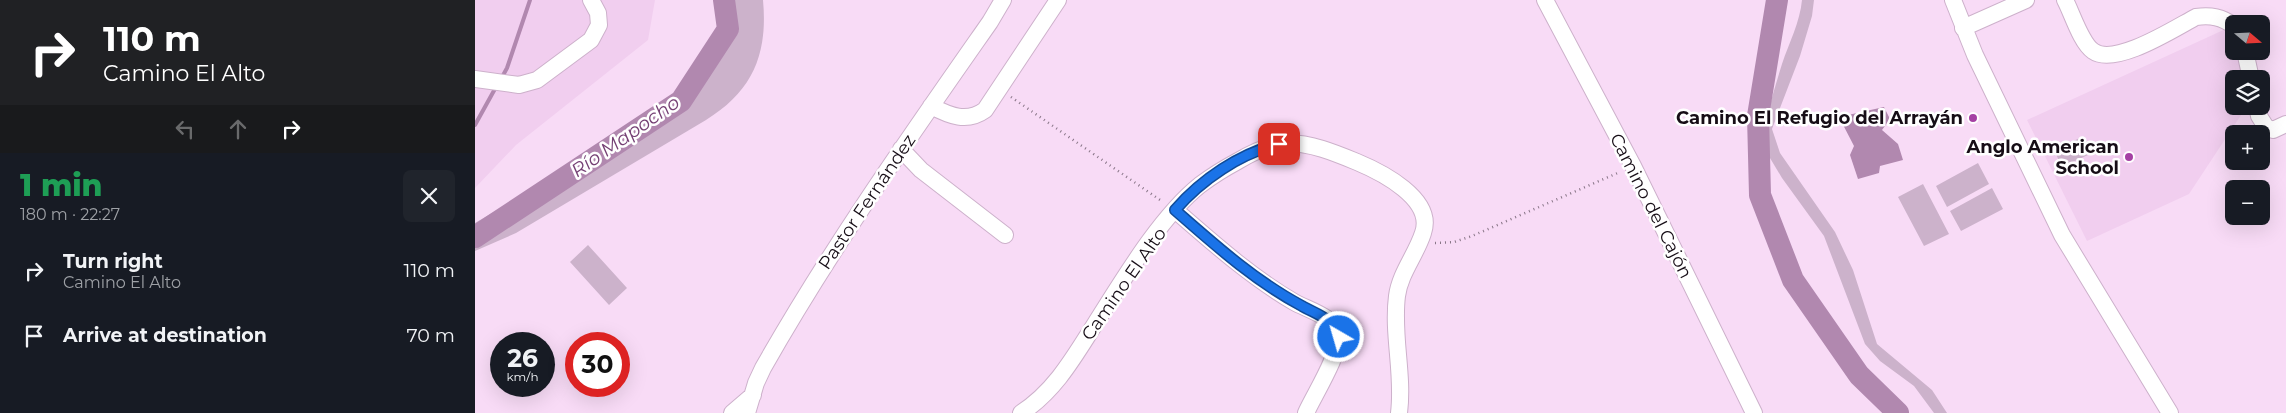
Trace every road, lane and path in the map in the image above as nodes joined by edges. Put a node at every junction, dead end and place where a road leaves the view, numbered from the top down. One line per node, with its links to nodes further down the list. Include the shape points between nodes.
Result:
1 (591, 0): 10 (street, via 599,13 599,25 591,40 537,80 519,85)
2 (1003, 0): 12 (street, Pastor Fernández)
3 (1058, 0): 11 (street)
4 (1545, 0): 16 (street, Camino del Cajón)
5 (1953, 0): 9 (street)
6 (2026, 0): 9 (street)
7 (2065, 0): 8 (street, via 2086,43 2094,52 2106,54 2124,54 2196,17)
8 (2225, 19)
9 (1963, 28): 27 (street, via 2062,235)
10 (490, 81)
11 (1000, 89): 12 (street, via 985,110 974,116 953,116); 17 (path)
12 (931, 106): 15 (street, Pastor Fernández)
13 (2259, 115): 14 (street, via 2266,128 2273,130)
14 (2286, 124)
15 (901, 149): 18 (street, via 921,170); 20 (street, Pastor Fernández, via 786,329 763,368)
16 (1633, 166): 19 (path, via 1463,240 1445,243); 26 (street, Camino del Cajón)
17 (1175, 210): 19 (street, Camino El Alto, via 1200,185 1246,156 1270,146 1297,144 1361,164 1405,190 1424,218); 23 (street, Camino El Alto, via 1069,365 1043,397); 24 (street, via 1249,271 1336,328 1339,337 1336,350)
18 (1005, 234)
19 (1420, 241): 25 (street, Camino El Alto, via 1397,295)
20 (753, 395): 21 (street); 22 (street, Pastor Fernández)
21 (732, 413)
22 (747, 413)
23 (1021, 413)
24 (1306, 413)
25 (1399, 413)
26 (1754, 413)
27 (2170, 413)

